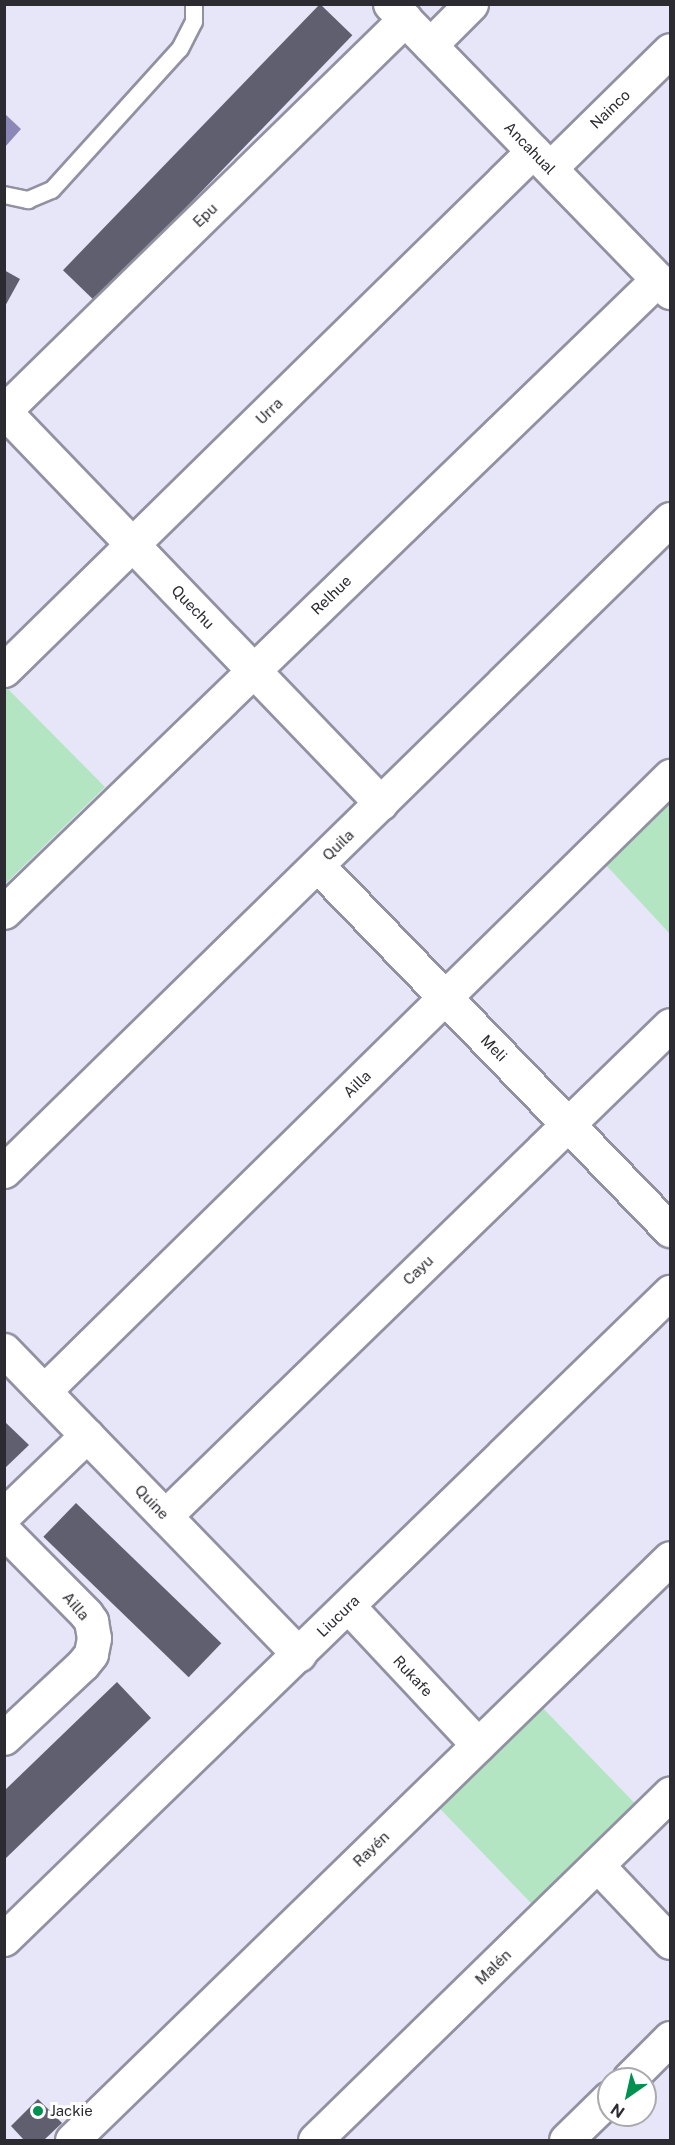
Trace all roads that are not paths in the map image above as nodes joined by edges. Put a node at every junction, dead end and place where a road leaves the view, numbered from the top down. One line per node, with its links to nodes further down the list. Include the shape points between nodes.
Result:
1 (194, 4): 7 (lane, via 194,22 180,49 52,190 28,200)
2 (471, 4): 4 (street)
3 (397, 12): 4 (street, Ancahual); 9 (street, Epu)
4 (429, 45): 6 (street, Ancahual)
5 (670, 50): 6 (street, Nainco)
6 (541, 160): 8 (street, Ancahual); 11 (street, Urra)
7 (4, 195)
8 (664, 285): 13 (street, Relhue)
9 (4, 411): 11 (street, Quechu)
10 (670, 519): 15 (street, Quila)
11 (133, 544): 12 (street, Urra); 13 (street, Quechu)
12 (4, 670)
13 (254, 670): 15 (street, Quechu); 17 (street, Relhue)
14 (670, 776): 18 (street, Ailla)
15 (381, 803): 16 (street, Quila)
16 (317, 865): 18 (street, Meli); 21 (street, Quila)
17 (4, 912)
18 (445, 997): 20 (street, Meli); 25 (street, Ailla)
19 (670, 1024): 20 (street, Cayu)
20 (568, 1124): 22 (street, Meli); 28 (street, Cayu)
21 (4, 1171)
22 (670, 1230)
23 (670, 1292): 31 (street, Liucura)
24 (4, 1350): 25 (street, Quine)
25 (44, 1391): 26 (street, Quine)
26 (87, 1435): 27 (street); 28 (street, Quine)
27 (4, 1515)
28 (165, 1516): 32 (street, Quine)
29 (4, 1531): 33 (street, Ailla, via 86,1614 94,1638 91,1654 83,1664)
30 (670, 1558): 34 (street, Rayén)
31 (348, 1606): 32 (street, Liucura); 34 (street, Rukafe)
32 (299, 1654): 37 (street, Liucura)
33 (4, 1738)
34 (478, 1745): 42 (street, Rayén)
35 (670, 1793): 36 (street, Malén)
36 (597, 1865): 38 (street); 43 (street, Malén)
37 (4, 1939)
38 (670, 1942)
39 (670, 2038): 40 (street)
40 (641, 2067)
41 (597, 2110): 44 (street)
42 (72, 2140)
43 (315, 2140)
44 (566, 2140)

